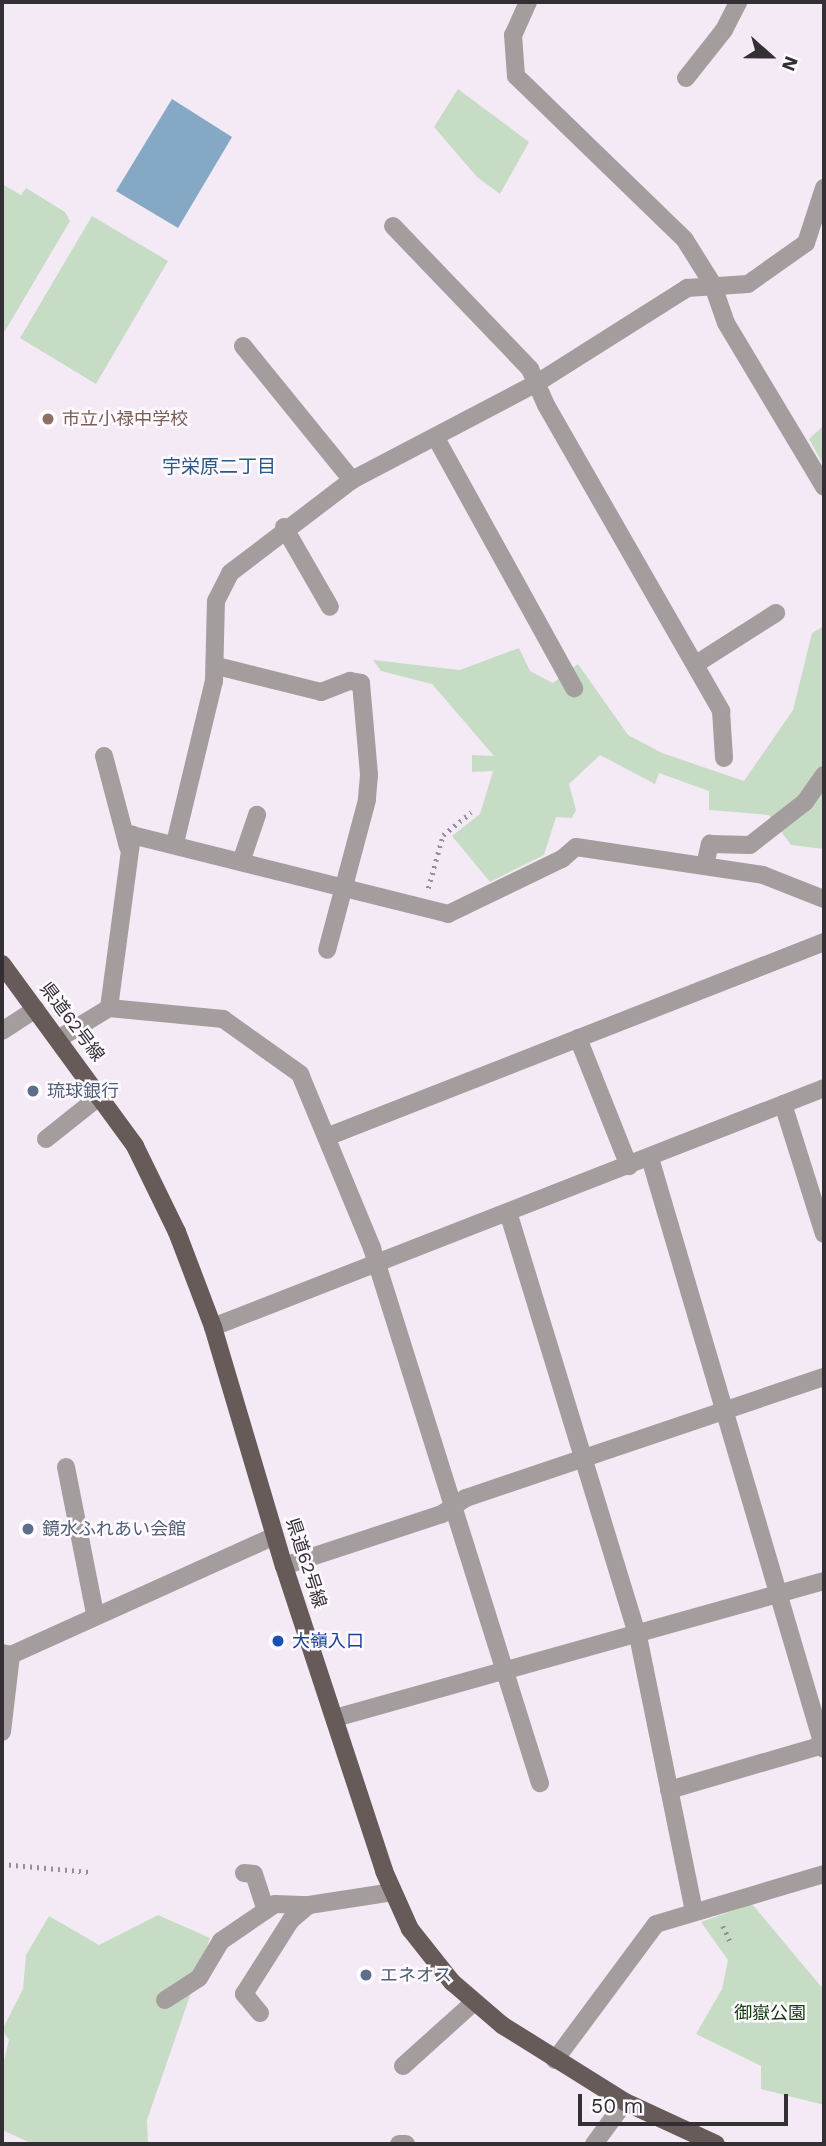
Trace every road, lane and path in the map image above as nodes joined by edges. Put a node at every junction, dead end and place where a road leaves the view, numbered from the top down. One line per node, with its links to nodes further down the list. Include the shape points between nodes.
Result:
1 (528, 2): 6 (street, via 513,34 516,76 668,222)
2 (738, 2): 3 (street)
3 (686, 78)
4 (823, 201): 6 (street, via 806,243 797,250 748,284)
5 (393, 226): 8 (street, via 530,369)
6 (712, 283): 8 (street, via 687,288); 11 (street, via 726,323)
7 (243, 346): 10 (street)
8 (537, 383): 9 (street); 15 (street)
9 (436, 438): 10 (street); 17 (street)
10 (352, 480): 12 (street)
11 (824, 487)
12 (284, 527): 13 (street); 16 (street, via 230,573 216,601)
13 (330, 607)
14 (776, 614): 15 (street)
15 (696, 664): 19 (street, via 721,711)
16 (217, 666): 23 (street); 27 (street, via 321,692 351,681 361,683 369,775)
17 (574, 688)
18 (104, 756): 24 (street)
19 (724, 758)
20 (824, 775): 26 (street, via 805,802 750,845 710,844)
21 (471, 812): 29 (path, via 443,835)
22 (257, 814): 25 (street)
23 (175, 843): 24 (street, via 132,835); 25 (street)
24 (129, 851): 33 (street)
25 (241, 862): 27 (street)
26 (705, 865): 28 (street, via 773,877); 29 (street, via 576,848 472,906 448,914)
27 (342, 888): 29 (street); 31 (street)
28 (824, 899)
29 (423, 909)
30 (824, 942): 36 (street)
31 (327, 950)
32 (2, 964): 34 (main road, 県道62号線)
33 (109, 1008): 37 (street); 41 (street, via 223,1019 300,1074)
34 (36, 1009): 35 (street); 37 (main road, 県道62号線)
35 (2, 1031)
36 (578, 1038): 41 (street); 44 (street)
37 (58, 1039): 39 (main road, 県道62号線)
38 (824, 1088): 40 (street)
39 (100, 1096): 42 (street); 48 (main road, 県道62号線, via 156,1185)
40 (783, 1104): 43 (street); 46 (street)
41 (328, 1136): 47 (street)
42 (46, 1139)
43 (650, 1158): 44 (street); 50 (street)
44 (629, 1166): 45 (street)
45 (508, 1212): 47 (street); 51 (street)
46 (824, 1234)
47 (377, 1264): 48 (street); 53 (street)
48 (213, 1327): 54 (main road, 県道62号線)
49 (824, 1377): 50 (street)
50 (726, 1412): 51 (street); 57 (street)
51 (583, 1460): 53 (street); 59 (street)
52 (66, 1467): 58 (street)
53 (453, 1504): 55 (street, via 442,1514); 61 (street)
54 (274, 1536): 55 (main road, 県道62号線); 58 (street)
55 (284, 1566): 62 (main road, 県道62号線)
56 (824, 1581): 57 (street)
57 (779, 1594): 59 (street); 64 (street)
58 (95, 1614): 60 (street)
59 (638, 1636): 61 (street); 66 (street)
60 (6, 1654): 63 (street)
61 (503, 1673): 62 (street); 65 (street)
62 (335, 1718): 71 (main road, 県道62号線)
63 (2, 1732)
64 (824, 1747): 66 (street)
65 (540, 1783)
66 (669, 1790): 74 (street)
67 (2, 1864): 68 (path)
68 (91, 1872)
69 (244, 1873): 73 (street, via 254,1874)
70 (824, 1874): 74 (street)
71 (393, 1892): 72 (street); 76 (main road, 県道62号線, via 429,1956)
72 (309, 1905): 73 (street, via 275,1904); 77 (street, via 291,1920 244,1994)
73 (266, 1910): 75 (street, via 220,1941 199,1978)
74 (694, 1911): 78 (street, via 656,1924)
75 (165, 2000)
76 (473, 2003): 78 (main road, 県道62号線); 79 (street)
77 (260, 2013)
78 (555, 2060): 80 (main road, 県道62号線)
79 (404, 2066)
80 (625, 2102): 83 (street); 84 (main road, 県道62号線)
81 (399, 2144): 82 (street)
82 (406, 2144)
83 (594, 2144)
84 (716, 2144)

